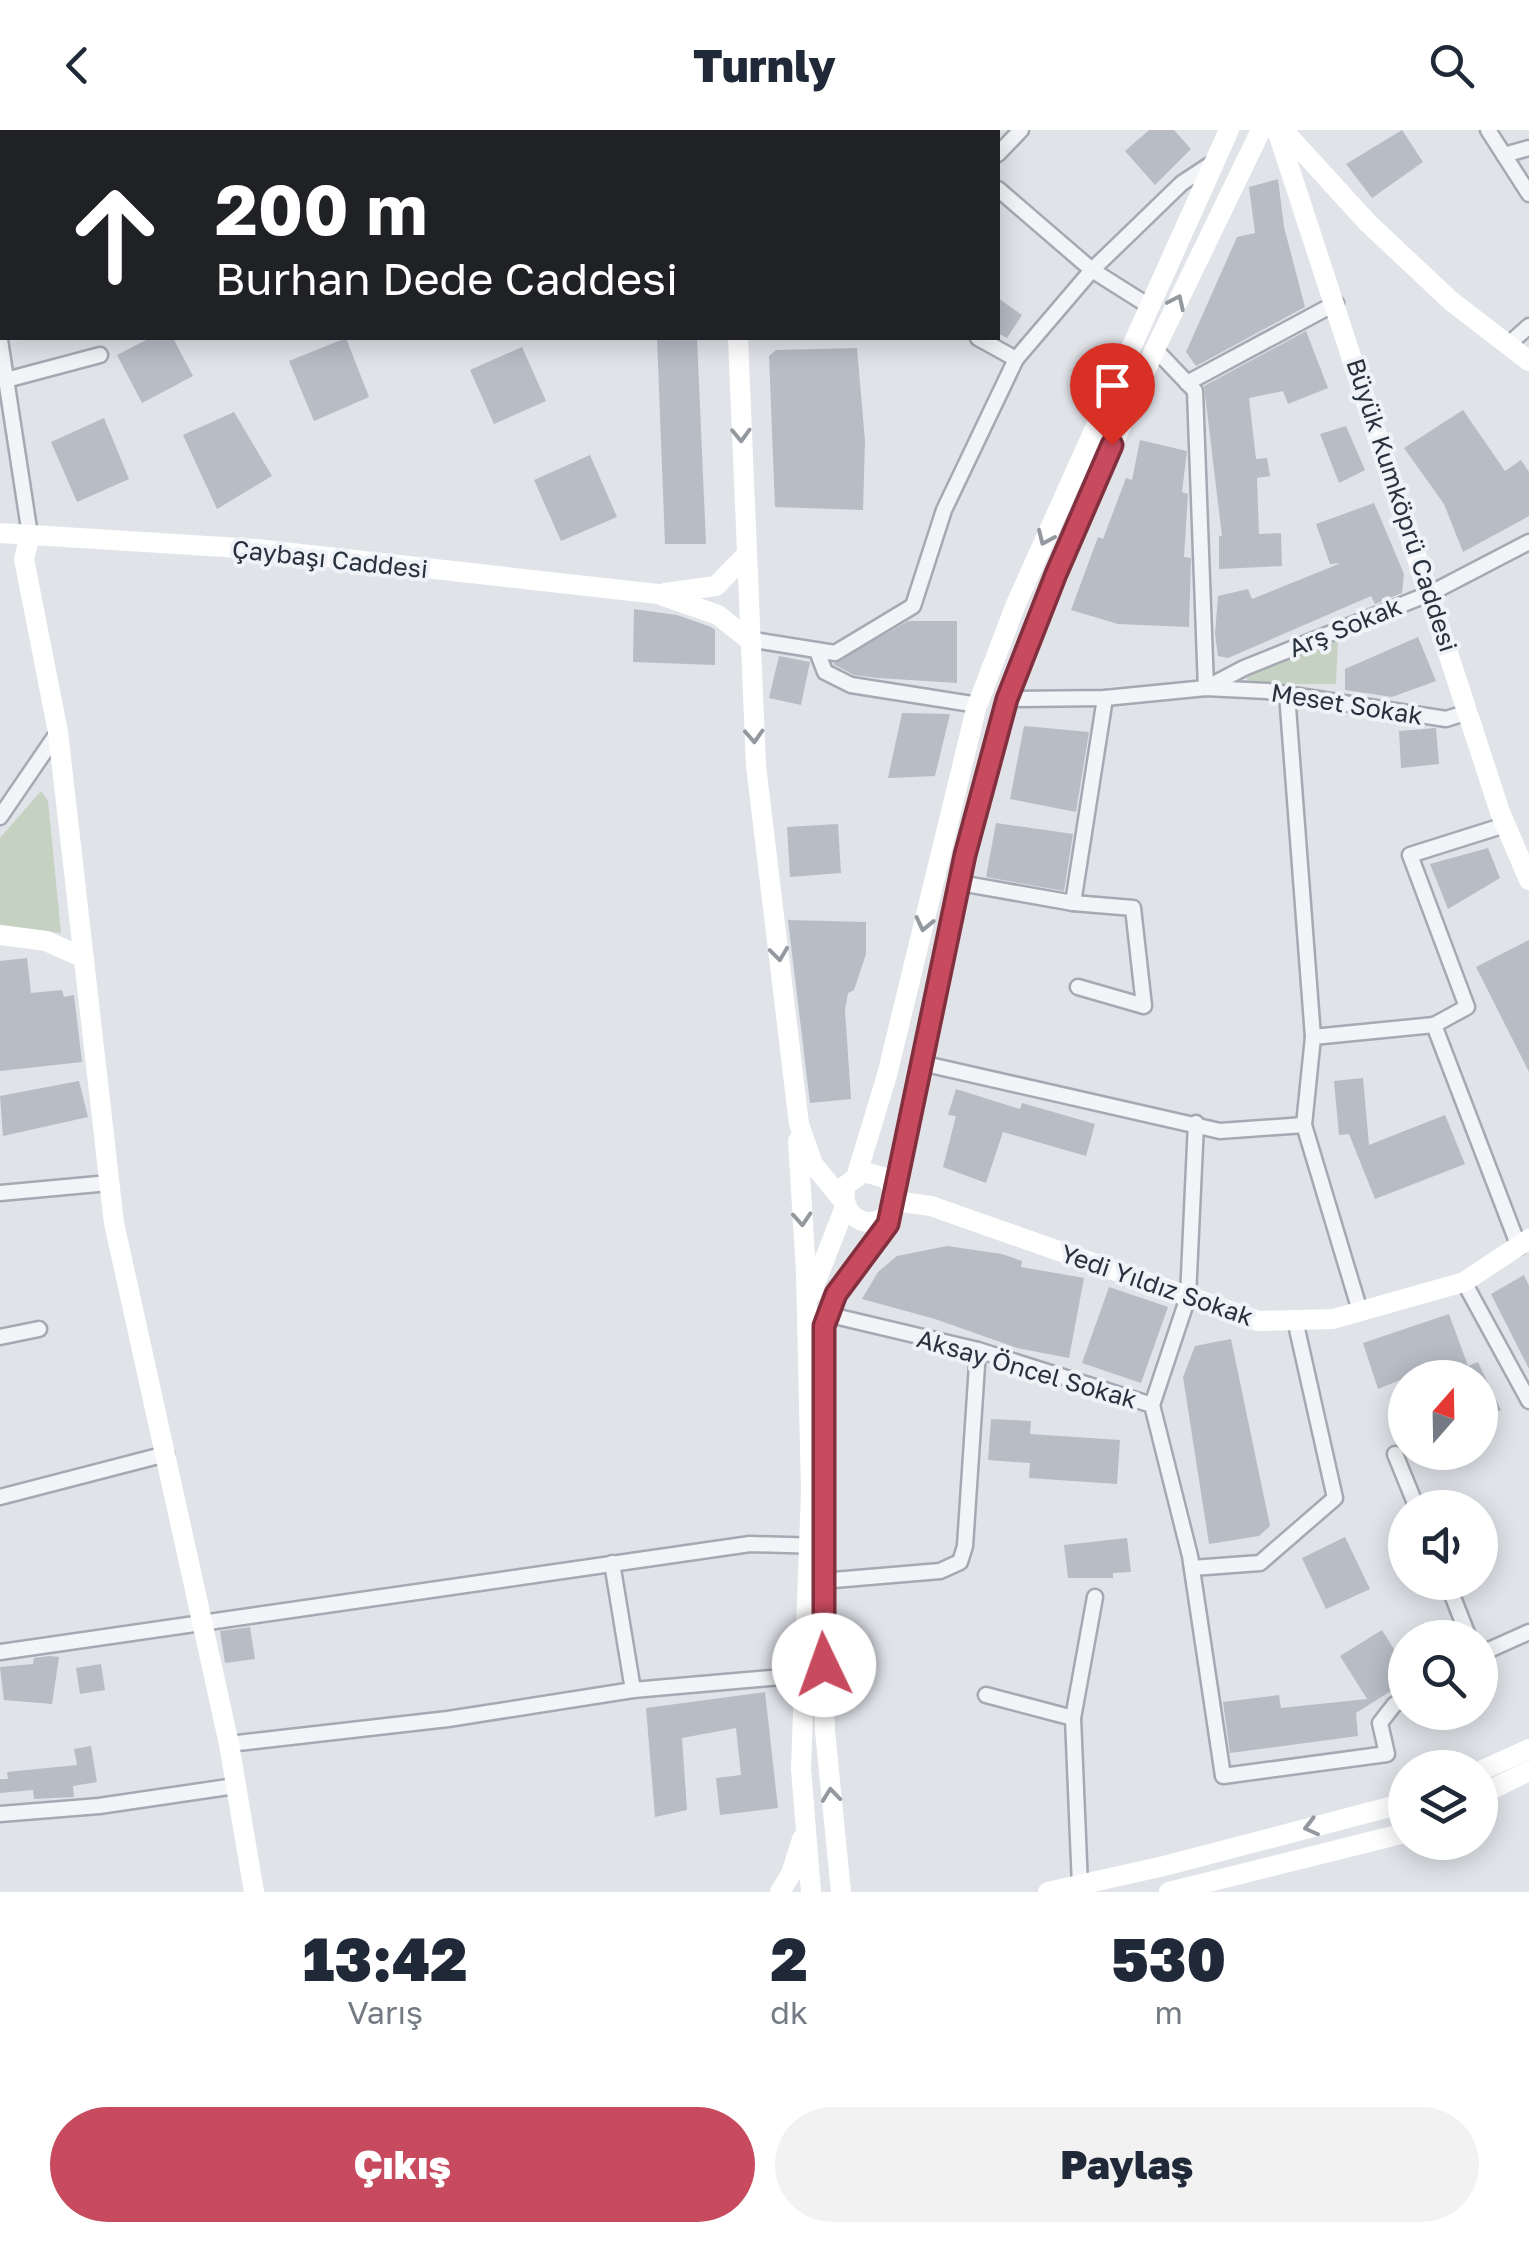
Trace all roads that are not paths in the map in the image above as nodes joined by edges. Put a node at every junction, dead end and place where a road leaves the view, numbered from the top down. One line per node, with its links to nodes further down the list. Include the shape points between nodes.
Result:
1 (1021, 130): 7 (street)
2 (1229, 130): 9 (street)
3 (1261, 130): 20 (street, one-way to 3)
4 (1280, 130): 13 (street, Büyük Kumköprü Caddesi); 19 (street, via 1368,223)
5 (1488, 130): 8 (street)
6 (1529, 148): 8 (street)
7 (1000, 152)
8 (1504, 155): 11 (street)
9 (1214, 162): 12 (street, via 1182,183); 14 (street)
10 (1000, 192): 12 (street)
11 (1529, 194)
12 (1092, 270): 14 (street); 22 (street)
13 (1336, 302): 25 (street); 30 (street, Büyük Kumköprü Caddesi)
14 (1149, 306): 38 (street, one-way to 38)
15 (1529, 326): 19 (street)
16 (0, 340): 24 (street)
17 (738, 340): 29 (street, one-way to 29)
18 (982, 340): 22 (street)
19 (1509, 344): 23 (street)
20 (1155, 349): 25 (street); 37 (street)
21 (100, 355): 24 (street)
22 (1016, 359): 33 (street, via 944,510 913,606 835,653)
23 (1529, 361)
24 (6, 380): 27 (street)
25 (1188, 384): 34 (street, via 1195,391)
26 (0, 533): 27 (street, Çaybaşı Caddesi)
27 (30, 536): 31 (street, Çaybaşı Caddesi, via 256,549); 40 (street, via 24,560)
28 (1529, 542): 30 (street, Arş Sokak)
29 (746, 555): 31 (street, via 716,586); 32 (street)
30 (1431, 593): 34 (street, Arş Sokak); 39 (street, Büyük Kumköprü Caddesi)
31 (658, 594): 32 (street, via 718,615)
32 (748, 638): 33 (street); 53 (street, one-way to 53, via 756,766)
33 (817, 651): 38 (street, via 825,672 851,685)
34 (1206, 688): 35 (street, Meset Sokak); 36 (street)
35 (1287, 694): 39 (street, Meset Sokak, via 1446,719); 50 (street)
36 (1106, 698): 37 (street); 45 (street)
37 (1007, 699): 44 (street)
38 (978, 705): 55 (street, one-way to 55, via 888,1075)
39 (1468, 712): 42 (street, Büyük Kumköprü Caddesi)
40 (58, 732): 41 (street); 47 (street)
41 (0, 817)
42 (1516, 835): 43 (street, Büyük Kumköprü Caddesi); 49 (street, via 1410,855 1467,1007)
43 (1529, 880)
44 (960, 883): 45 (street); 51 (street)
45 (1073, 903): 48 (street, via 1133,908 1144,1006)
46 (0, 935): 47 (street, via 46,941)
47 (84, 958): 56 (street)
48 (1078, 987)
49 (1434, 1025): 50 (street); 60 (street)
50 (1313, 1036): 54 (street)
51 (921, 1063): 52 (street); 58 (street)
52 (1196, 1123): 54 (street, via 1220,1131); 62 (street)
53 (799, 1124): 59 (street, via 812,1164); 64 (street, one-way to 64)
54 (1304, 1126): 63 (street)
55 (857, 1174): 58 (street, via 879,1173); 59 (street, via 846,1185)
56 (109, 1183): 57 (street); 71 (street)
57 (0, 1193)
58 (894, 1200): 59 (street, via 880,1220 864,1222); 62 (street, Yedi Yıldız Sokak, via 930,1206); 64 (street, via 875,1246)
59 (845, 1204): 64 (street, via 824,1253)
60 (1524, 1243): 61 (street, Yedi Yıldız Sokak)
61 (1464, 1282): 63 (street, Yedi Yıldız Sokak); 69 (street)
62 (1188, 1297): 65 (street, Yedi Yıldız Sokak, via 1258,1321); 70 (street)
63 (1360, 1310): 65 (street, Yedi Yıldız Sokak)
64 (816, 1314): 68 (street, Aksay Öncel Sokak); 73 (street)
65 (1296, 1320): 75 (street, via 1335,1498 1260,1562)
66 (39, 1329): 67 (street)
67 (0, 1337)
68 (978, 1350): 70 (street, Aksay Öncel Sokak); 76 (street, via 960,1562 940,1570)
69 (1529, 1401)
70 (1152, 1406): 75 (street, Aksay Öncel Sokak)
71 (166, 1454): 72 (street); 78 (street)
72 (0, 1497)
73 (816, 1546): 74 (street, via 750,1544); 76 (street)
74 (612, 1563): 78 (street); 83 (street)
75 (1192, 1568): 85 (street, Aksay Öncel Sokak, via 1223,1776 1387,1754 1380,1723)
76 (815, 1582): 82 (street); 102 (street, one-way to 76)
77 (1095, 1596): 86 (street)
78 (202, 1624): 81 (street); 87 (street)
79 (1529, 1632): 80 (street)
80 (1498, 1646)
81 (0, 1652)
82 (804, 1675): 83 (street); 95 (street)
83 (633, 1690): 87 (street)
84 (986, 1695): 86 (street)
85 (1388, 1713)
86 (1073, 1718): 97 (street)
87 (229, 1744): 91 (street)
88 (1529, 1749): 89 (street)
89 (1498, 1762)
90 (1529, 1771): 92 (street)
91 (235, 1786): 94 (street); 99 (street)
92 (1498, 1786)
93 (1388, 1807): 97 (street, one-way to 97)
94 (0, 1814)
95 (806, 1828): 100 (street); 101 (street)
96 (1388, 1838): 98 (street)
97 (1080, 1886): 103 (street)
98 (1222, 1886): 104 (street)
99 (254, 1892)
100 (780, 1892)
101 (811, 1892)
102 (841, 1892)
103 (1048, 1892)
104 (1169, 1892)

